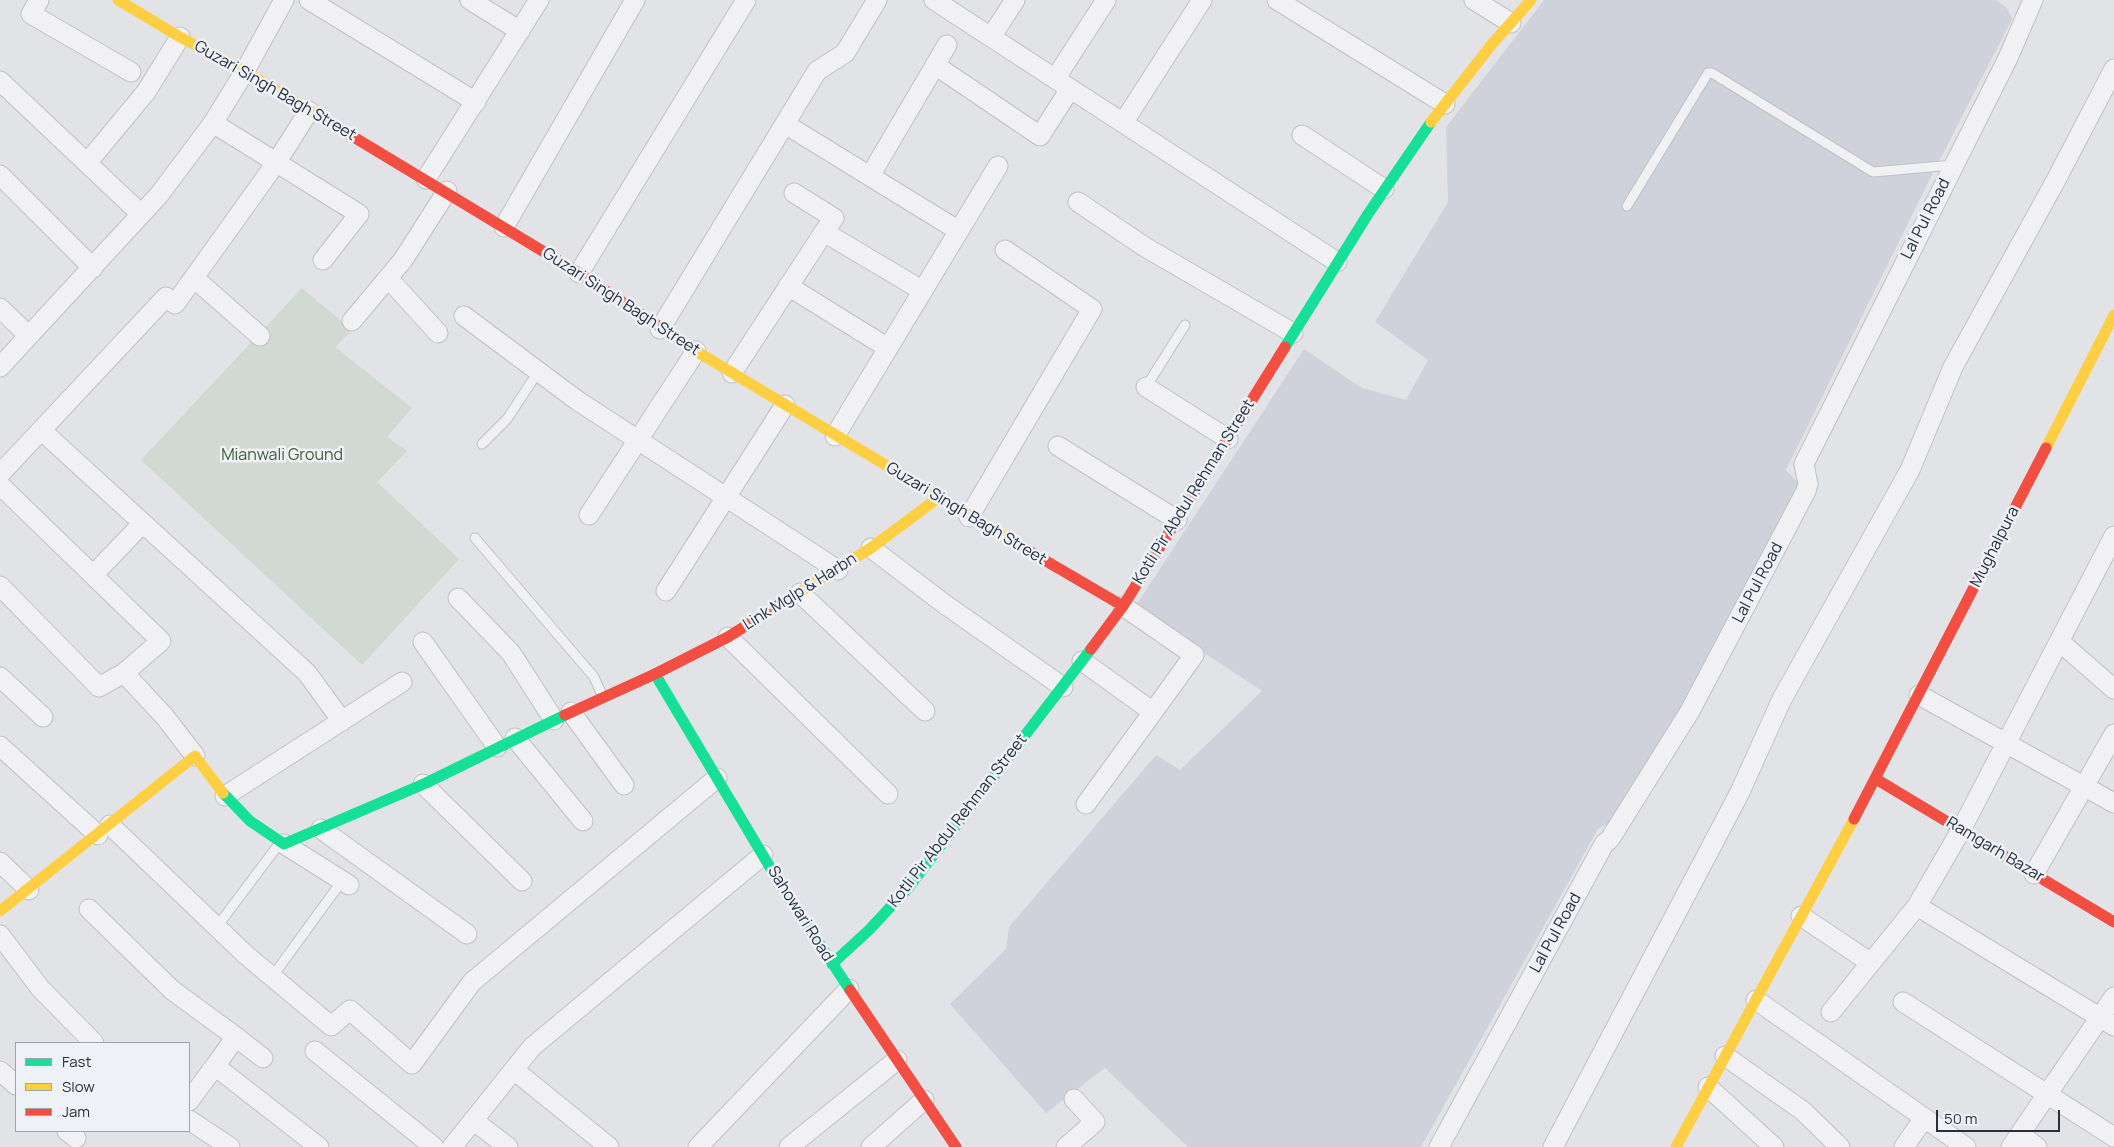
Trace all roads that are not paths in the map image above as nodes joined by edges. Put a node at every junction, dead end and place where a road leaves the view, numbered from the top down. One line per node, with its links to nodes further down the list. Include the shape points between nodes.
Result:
1 (39, 0): 26 (street, via 31,14)
2 (118, 0): 20 (street, Guzari Singh Bagh Street)
3 (284, 0): 25 (street)
4 (309, 0): 29 (street)
5 (470, 0): 19 (street)
6 (538, 0): 19 (street)
7 (635, 0): 49 (street)
8 (746, 0): 56 (street)
9 (877, 0): 34 (street, via 845,53 817,71)
10 (934, 0): 21 (street)
11 (1015, 0): 21 (street)
12 (1106, 0): 28 (street)
13 (1202, 0): 33 (street)
14 (1277, 0): 30 (street)
15 (1474, 0): 18 (street)
16 (1531, 0): 18 (street, Kotli Pir Abdul Rehman Street)
17 (2033, 0): 38 (street, Lal Pul Road)
18 (1511, 23): 30 (street, Kotli Pir Abdul Rehman Street)
19 (520, 31): 29 (street)
20 (180, 37): 25 (street, Guzari Singh Bagh Street); 36 (street, via 146,92)
21 (991, 37): 28 (street)
22 (947, 45): 23 (street)
23 (935, 65): 28 (street, via 1040,136); 41 (street)
24 (2114, 69): 195 (street, via 1953,367 1910,470 1782,699 1739,794)
25 (245, 71): 31 (street, Guzari Singh Bagh Street); 32 (street)
26 (131, 72)
27 (0, 81): 36 (street)
28 (1062, 84): 33 (street)
29 (476, 102): 42 (street)
30 (1445, 104): 43 (street, Kotli Pir Abdul Rehman Street)
31 (310, 111): 37 (street); 42 (street, Guzari Singh Bagh Street)
32 (213, 123): 37 (street); 48 (street)
33 (1123, 123): 54 (street)
34 (785, 124): 41 (street); 66 (street)
35 (1302, 135): 43 (street)
36 (87, 163): 48 (street)
37 (276, 163): 53 (street, via 359,214); 57 (street)
38 (1954, 165): 47 (lane, via 1873,172 1708,73); 194 (street, Lal Pul Road, via 1804,464 1808,484 1806,491 1690,711 1604,844)
39 (998, 166): 50 (street)
40 (0, 175): 55 (street)
41 (870, 176): 50 (street)
42 (426, 179): 44 (street, Guzari Singh Bagh Street)
43 (1384, 189): 54 (street, Kotli Pir Abdul Rehman Street)
44 (447, 192): 49 (street, Guzari Singh Bagh Street); 58 (street)
45 (794, 193): 51 (street, via 834,218)
46 (1078, 202): 68 (street, via 1145,247)
47 (1627, 206)
48 (141, 214): 55 (street)
49 (504, 227): 56 (street, Guzari Singh Bagh Street)
50 (959, 231): 60 (street)
51 (824, 232): 59 (street); 60 (street)
52 (1005, 250): 89 (street, via 1092,309)
53 (324, 260)
54 (1337, 262): 68 (street, Kotli Pir Abdul Rehman Street)
55 (93, 268): 69 (street)
56 (579, 273): 66 (street, Guzari Singh Bagh Street)
57 (194, 278): 70 (street); 78 (street, via 175,304 166,297)
58 (388, 278): 64 (street); 67 (street)
59 (788, 286): 71 (street); 75 (street)
60 (922, 291): 71 (street)
61 (0, 308): 69 (street)
62 (2114, 314): 112 (street, Mughalpura)
63 (464, 316): 74 (street)
64 (352, 321)
65 (1185, 325): 76 (lane)
66 (660, 329): 72 (street, Guzari Singh Bagh Street)
67 (438, 333)
68 (1293, 333): 81 (street, Kotli Pir Abdul Rehman Street)
69 (28, 336): 73 (street)
70 (260, 336)
71 (888, 348): 79 (street)
72 (696, 351): 75 (street, Guzari Singh Bagh Street); 80 (street)
73 (0, 367)
74 (538, 372): 80 (street); 82 (lane, via 507,419)
75 (732, 372): 77 (street, Guzari Singh Bagh Street)
76 (1146, 387): 81 (street)
77 (784, 405): 79 (street, Guzari Singh Bagh Street); 86 (street)
78 (41, 430): 84 (street); 91 (street)
79 (835, 436): 87 (street, Guzari Singh Bagh Street)
80 (638, 439): 86 (street); 88 (street)
81 (1228, 439): 90 (street, Kotli Pir Abdul Rehman Street)
82 (482, 444)
83 (1058, 446): 90 (street)
84 (0, 474)
85 (0, 485): 96 (street)
86 (727, 496): 95 (street); 98 (street)
87 (938, 498): 89 (street, Guzari Singh Bagh Street); 94 (street, Link Mglp & Harbn)
88 (588, 515)
89 (970, 517): 101 (street, Guzari Singh Bagh Street)
90 (1177, 520): 101 (street, Kotli Pir Abdul Rehman Street)
91 (143, 523): 96 (street); 118 (street, via 307,673)
92 (2114, 536): 104 (street)
93 (475, 538): 113 (lane, via 594,677)
94 (871, 548): 95 (street, Link Mglp & Harbn); 110 (street)
95 (838, 570): 99 (street, Link Mglp & Harbn)
96 (93, 575): 106 (street, via 161,641)
97 (0, 586): 106 (street, via 99,687)
98 (666, 591)
99 (800, 594): 102 (street, Link Mglp & Harbn); 114 (street)
100 (458, 598): 116 (street, via 511,653)
101 (1123, 606): 105 (street, Kotli Pir Abdul Rehman Street); 115 (street, via 1194,655)
102 (728, 637): 107 (street, Link Mglp & Harbn); 130 (street)
103 (423, 642): 123 (street)
104 (2060, 642): 111 (street); 121 (street)
105 (1082, 661): 110 (street, Kotli Pir Abdul Rehman Street); 115 (street)
106 (124, 673): 124 (street, via 166,717)
107 (654, 674): 113 (street, Link Mglp & Harbn); 125 (street, Sahowari Road)
108 (0, 677): 117 (street)
109 (402, 682): 118 (street)
110 (1063, 687): 154 (street, Kotli Pir Abdul Rehman Street, via 909,887)
111 (2114, 689)
112 (1919, 695): 121 (street); 126 (street, Mughalpura)
113 (603, 698): 116 (street, Link Mglp & Harbn)
114 (925, 711)
115 (1153, 712): 132 (street)
116 (563, 716): 120 (street, Link Mglp & Harbn); 128 (street)
117 (43, 717)
118 (342, 721): 131 (street)
119 (2114, 734): 129 (street)
120 (515, 738): 123 (street, Link Mglp & Harbn); 134 (street)
121 (2007, 743): 129 (street); 137 (street)
122 (0, 746): 136 (street)
123 (497, 747): 127 (street, Link Mglp & Harbn)
124 (195, 756): 131 (street); 136 (street)
125 (717, 778): 139 (street, Sahowari Road); 155 (street, via 472,982 412,1064 350,1010 331,1026)
126 (1876, 779): 137 (street, Ramgarh Bazar); 148 (street, Mughalpura)
127 (424, 784): 135 (street, Link Mglp & Harbn); 142 (street)
128 (624, 785)
129 (2085, 786): 133 (street); 141 (street)
130 (888, 794)
131 (225, 796): 138 (street, via 250,822)
132 (1086, 804)
133 (2114, 804)
134 (583, 821)
135 (321, 829): 138 (street, Link Mglp & Harbn); 151 (street)
136 (104, 830): 144 (street); 150 (street)
137 (1961, 830): 141 (street, Ramgarh Bazar); 145 (street)
138 (282, 843): 143 (street); 150 (lane)
139 (763, 855): 154 (street, Sahowari Road); 169 (street, via 532,1046)
140 (0, 862): 144 (street)
141 (2034, 874): 149 (street, Ramgarh Bazar)
142 (522, 881)
143 (345, 883): 155 (lane)
144 (29, 890): 147 (street)
145 (1917, 906): 153 (street); 161 (street)
146 (89, 910): 162 (street, via 172,990)
147 (0, 911)
148 (1801, 916): 153 (street); 158 (street, Mughalpura)
149 (2114, 922)
150 (216, 928): 155 (street)
151 (467, 934)
152 (0, 935): 163 (street, via 40,988)
153 (1871, 963): 160 (street)
154 (832, 964): 156 (street, Sahowari Road)
155 (272, 978)
156 (849, 989): 167 (street, Sahowari Road); 189 (street)
157 (2114, 997): 161 (street)
158 (1756, 1000): 165 (street, Mughalpura); 177 (street)
159 (1903, 1002): 173 (street)
160 (1831, 1012)
161 (2107, 1022): 173 (street)
162 (236, 1037): 166 (street); 168 (street)
163 (93, 1042)
164 (315, 1051): 185 (street)
165 (1725, 1056): 172 (street, Mughalpura); 197 (street, via 1803,1111)
166 (263, 1058)
167 (897, 1060): 176 (street, Sahowari Road); 190 (street)
168 (215, 1066): 175 (street); 184 (street)
169 (514, 1070): 178 (street); 188 (street)
170 (0, 1071): 171 (street)
171 (15, 1084)
172 (1708, 1088): 182 (street, Mughalpura); 196 (street)
173 (2047, 1094): 180 (street); 181 (street)
174 (1074, 1099): 193 (street, via 1095,1122)
175 (190, 1100)
176 (924, 1100): 191 (street); 192 (street, Sahowari Road)
177 (1924, 1118): 198 (street); 199 (street)
178 (473, 1120): 186 (street); 187 (street)
179 (190, 1121): 183 (street)
180 (2114, 1137)
181 (2015, 1140): 200 (street)
182 (1680, 1145)
183 (230, 1147)
184 (318, 1147)
185 (434, 1147)
186 (452, 1147)
187 (508, 1147)
188 (609, 1147)
189 (698, 1147)
190 (789, 1147)
191 (871, 1147)
192 (956, 1147)
193 (1066, 1147)
194 (1439, 1147)
195 (1553, 1147)
196 (1774, 1147)
197 (1840, 1147)
198 (1904, 1147)
199 (1966, 1147)
200 (2037, 1147)

